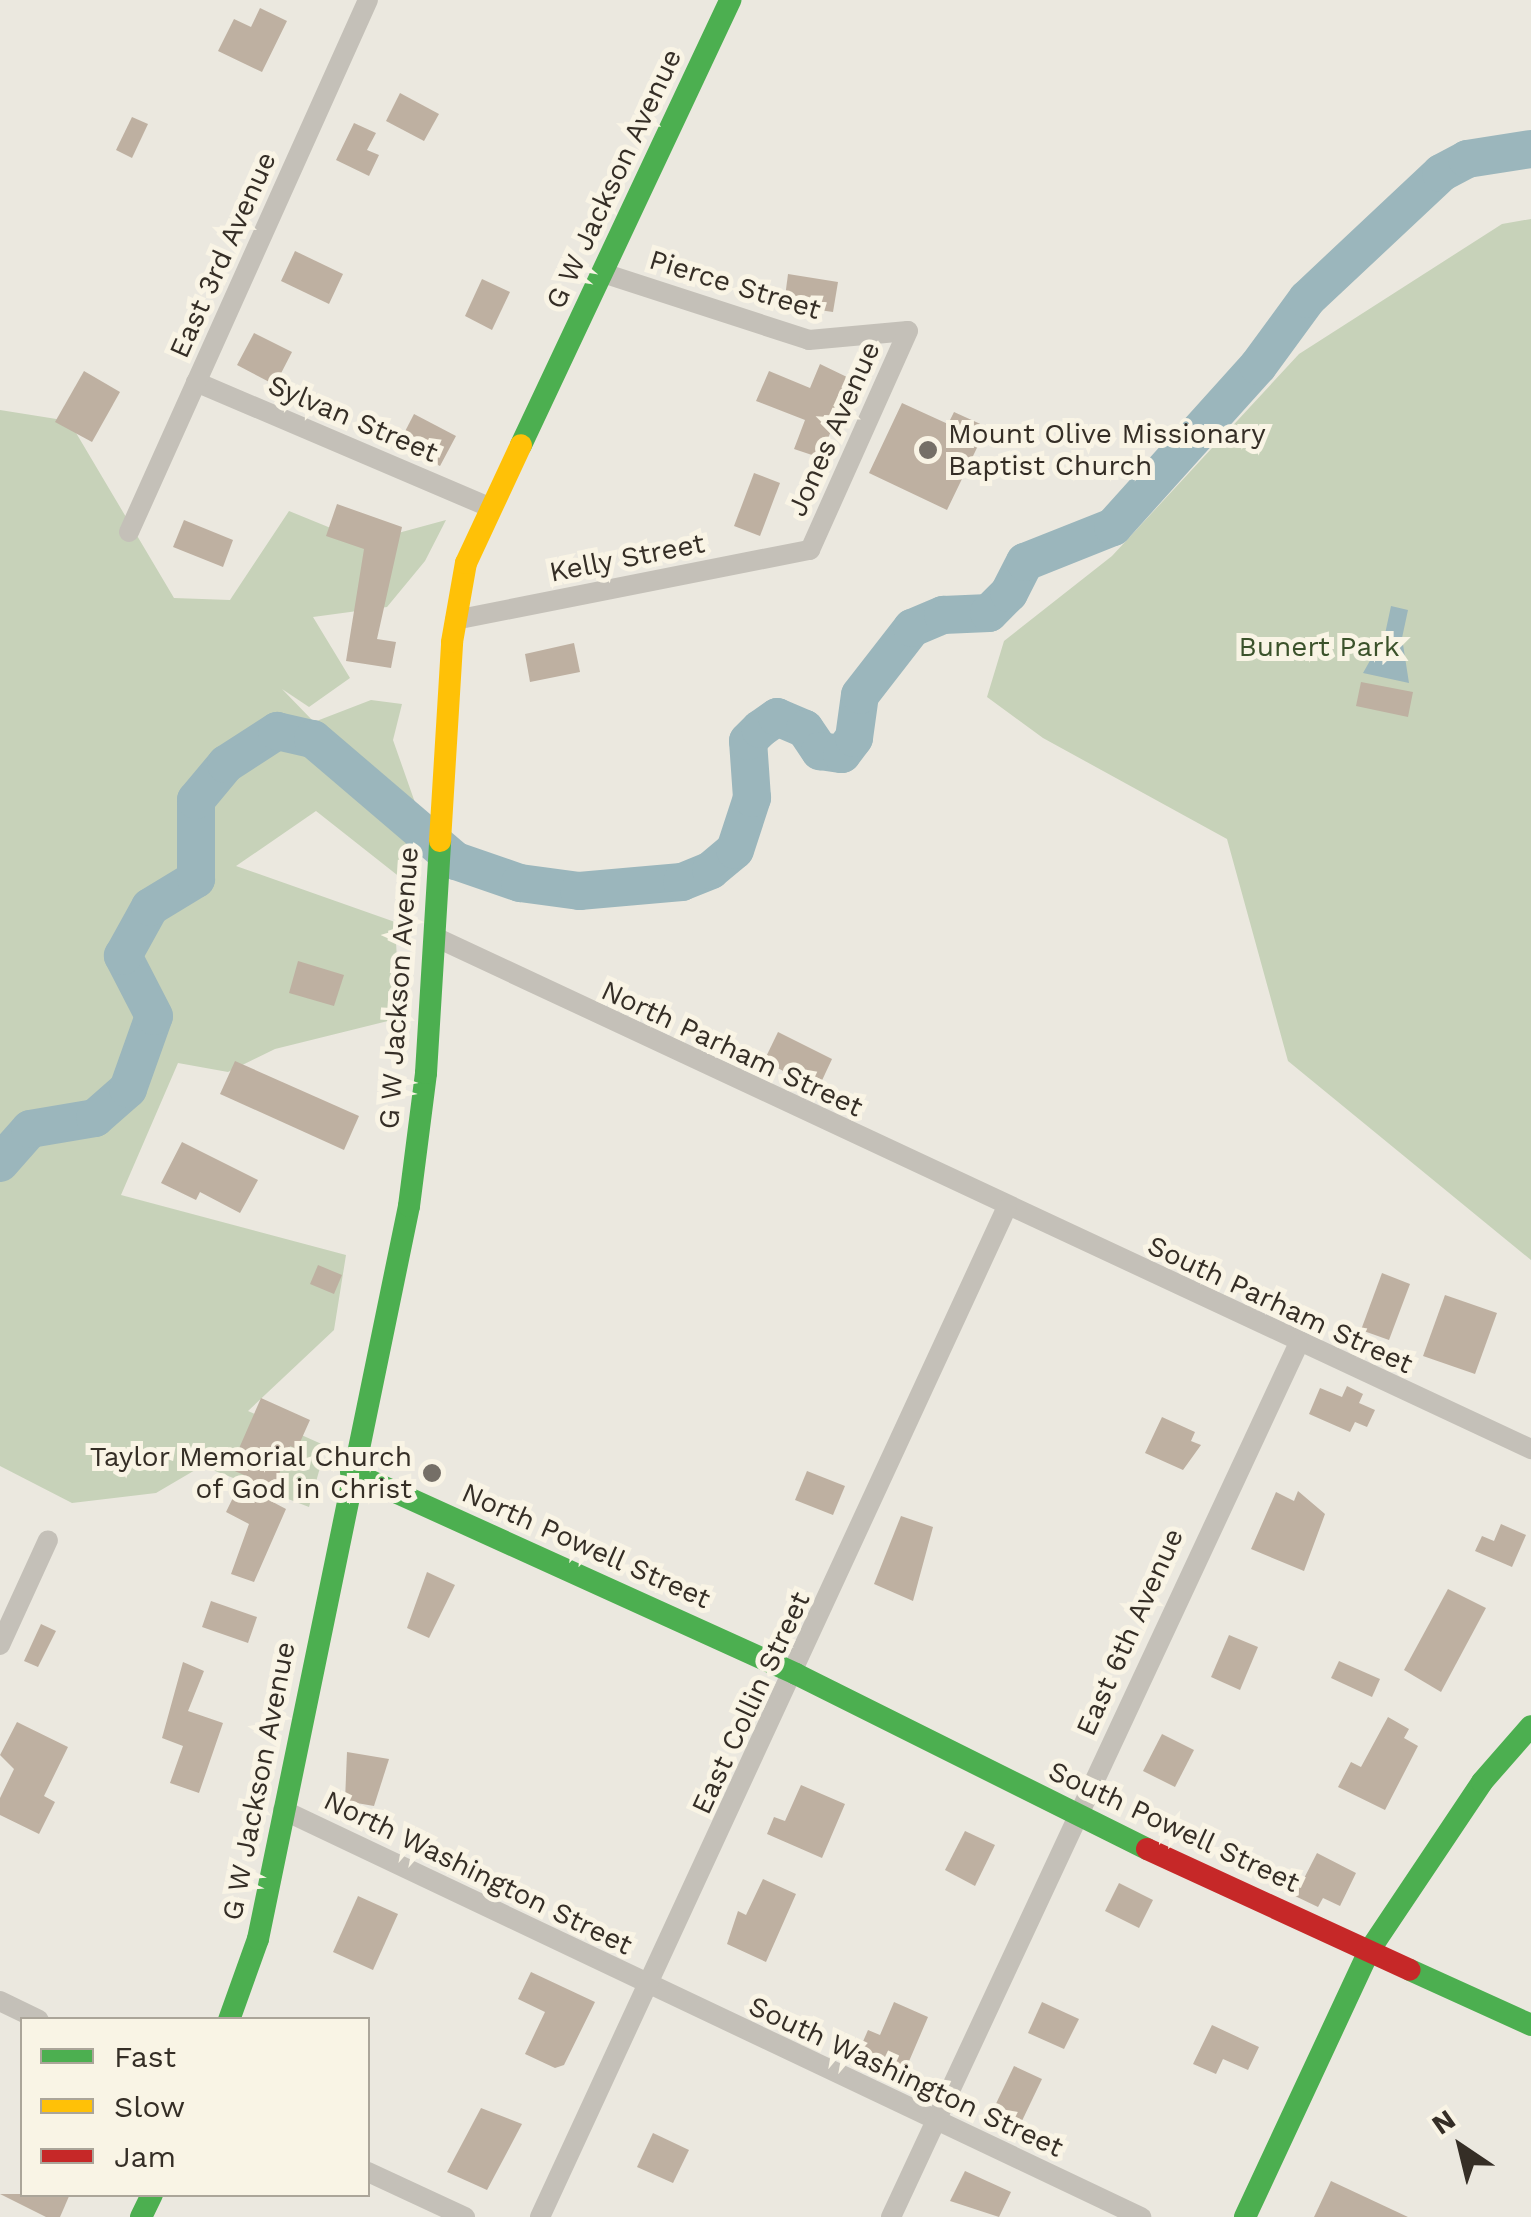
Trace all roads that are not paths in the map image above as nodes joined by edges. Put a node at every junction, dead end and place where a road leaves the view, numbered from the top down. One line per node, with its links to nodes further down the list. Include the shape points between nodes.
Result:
1 (368, 0): 5 (street, East 3rd Avenue)
2 (730, 0): 3 (street, G W Jackson Avenue)
3 (606, 274): 4 (street, Pierce Street, via 809,340); 6 (street, G W Jackson Avenue)
4 (908, 331): 8 (street, Jones Avenue)
5 (196, 382): 6 (street, Sylvan Street); 7 (street, East 3rd Avenue)
6 (489, 507): 9 (street, G W Jackson Avenue, via 466,563)
7 (128, 532)
8 (810, 550): 9 (street, Kelly Street)
9 (455, 620): 10 (street, G W Jackson Avenue)
10 (435, 932): 11 (street, North Parham Street); 14 (street, G W Jackson Avenue, via 409,1206)
11 (1006, 1209): 12 (street, South Parham Street); 17 (street, East Collin Street)
12 (1298, 1345): 13 (street, South Parham Street); 20 (street, East 6th Avenue)
13 (1531, 1449)
14 (351, 1472): 17 (street, North Powell Street); 19 (street, G W Jackson Avenue)
15 (48, 1540): 16 (street)
16 (0, 1645)
17 (796, 1674): 20 (street, South Powell Street); 22 (street, East Collin Street)
18 (1531, 1726): 21 (street, via 1471,1797)
19 (283, 1810): 22 (street, North Washington Street); 25 (street, G W Jackson Avenue, via 258,1939)
20 (1077, 1816): 21 (street, South Powell Street); 27 (street, East 6th Avenue)
21 (1370, 1951): 26 (street, South Powell Street); 33 (street)
22 (649, 1985): 27 (street, South Washington Street); 30 (street, East Collin Street)
23 (0, 2001): 24 (street)
24 (34, 2017)
25 (230, 2017)
26 (1531, 2025)
27 (936, 2122): 31 (street, East 6th Avenue); 32 (street, South Washington Street)
28 (370, 2173): 29 (street)
29 (465, 2217)
30 (540, 2217)
31 (890, 2217)
32 (1141, 2217)
33 (1244, 2217)

